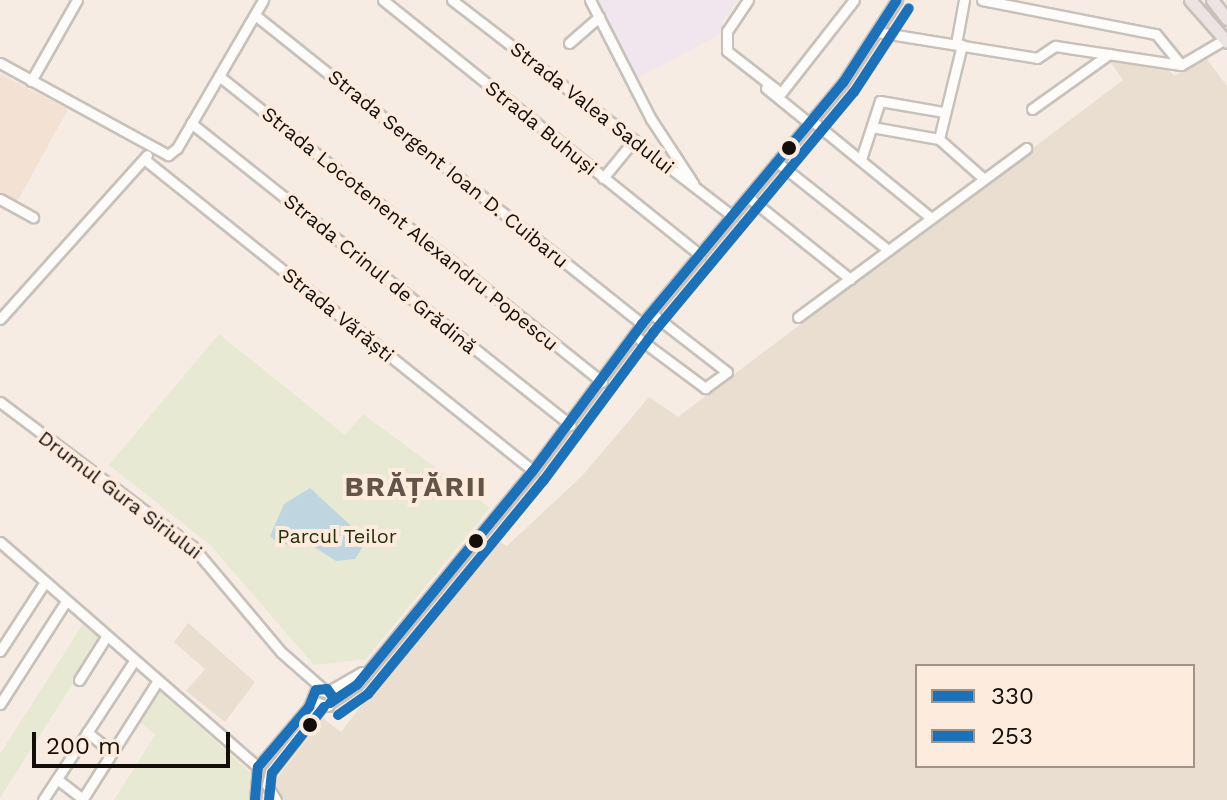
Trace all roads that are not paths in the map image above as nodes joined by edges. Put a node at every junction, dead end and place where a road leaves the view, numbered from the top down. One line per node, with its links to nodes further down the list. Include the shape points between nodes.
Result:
1 (77, 0): 25 (street)
2 (263, 0): 14 (street)
3 (383, 0): 39 (street, Strada Buhuși)
4 (452, 0): 33 (street, Strada Valea Sadului)
5 (590, 0): 15 (street)
6 (748, 0): 26 (street, via 727,31 727,51)
7 (854, 0): 26 (street, via 785,90 777,92)
8 (897, 0): 17 (street)
9 (964, 0): 20 (street)
10 (982, 0): 13 (street)
11 (1190, 0): 19 (main road)
12 (1212, 0): 16 (main road)
13 (1015, 3): 23 (street, via 1160,36)
14 (255, 15): 24 (street); 53 (street, Strada Sergent Ioan D. Cuibaru)
15 (599, 17): 18 (street); 41 (street, via 651,119)
16 (1227, 19)
17 (877, 32): 20 (street); 29 (street)
18 (569, 43)
19 (1225, 43): 23 (street)
20 (959, 45): 21 (street, via 1037,58 1055,46); 28 (street, via 952,101)
21 (1109, 54): 23 (street); 27 (street)
22 (0, 63): 25 (street)
23 (1181, 65)
24 (219, 76): 30 (street); 55 (street, Strada Locotenent Alexandru Popescu)
25 (31, 81): 35 (street)
26 (763, 82): 29 (street, via 768,93)
27 (1032, 109)
28 (944, 112): 31 (street, via 880,101); 32 (street)
29 (810, 122): 37 (street); 38 (street)
30 (191, 123): 35 (street, via 174,152 164,155); 57 (street, Strada Crinul de Grădină)
31 (872, 127): 32 (street); 37 (street)
32 (939, 139): 40 (street)
33 (634, 140): 39 (street); 41 (street, Strada Valea Sadului)
34 (1026, 148): 40 (street)
35 (152, 149): 36 (street)
36 (144, 159): 52 (street); 58 (street, Strada Vărăști)
37 (861, 159): 46 (street)
38 (777, 162): 42 (street); 47 (street)
39 (603, 178): 48 (street, Strada Buhuși)
40 (984, 179): 46 (street)
41 (697, 189): 44 (street, Strada Valea Sadului)
42 (748, 197): 44 (street); 49 (street)
43 (0, 199): 45 (street)
44 (732, 216): 48 (street)
45 (33, 217)
46 (931, 218): 47 (street)
47 (888, 250): 49 (street)
48 (700, 255): 50 (street)
49 (850, 279): 51 (street)
50 (651, 313): 53 (street); 54 (street, via 727,372 705,388)
51 (798, 317)
52 (0, 319)
53 (642, 324): 54 (street)
54 (634, 335): 55 (street)
55 (602, 382): 57 (street)
56 (0, 402): 66 (street, Drumul Gura Siriului, via 192,546)
57 (570, 425): 58 (street)
58 (533, 471): 64 (street)
59 (2, 548): 60 (street)
60 (45, 582): 61 (street); 63 (street)
61 (66, 601): 62 (street); 71 (street)
62 (106, 637): 65 (street); 67 (street)
63 (0, 651)
64 (380, 657): 69 (street, via 346,685); 70 (street, via 349,693)
65 (134, 661): 68 (street); 72 (street)
66 (296, 667): 69 (street, Drumul Gura Siriului); 70 (street, Drumul Gura Siriului)
67 (79, 680)
68 (157, 682): 73 (street); 74 (street)
69 (325, 689): 70 (street); 70 (street)
70 (319, 702): 74 (street)
71 (0, 704)
72 (87, 732): 73 (street); 75 (street)
73 (112, 752): 78 (street)
74 (264, 768): 76 (street); 79 (street)
75 (57, 779): 77 (street); 78 (street)
76 (274, 799)
77 (43, 800)
78 (83, 800)
79 (255, 800)

